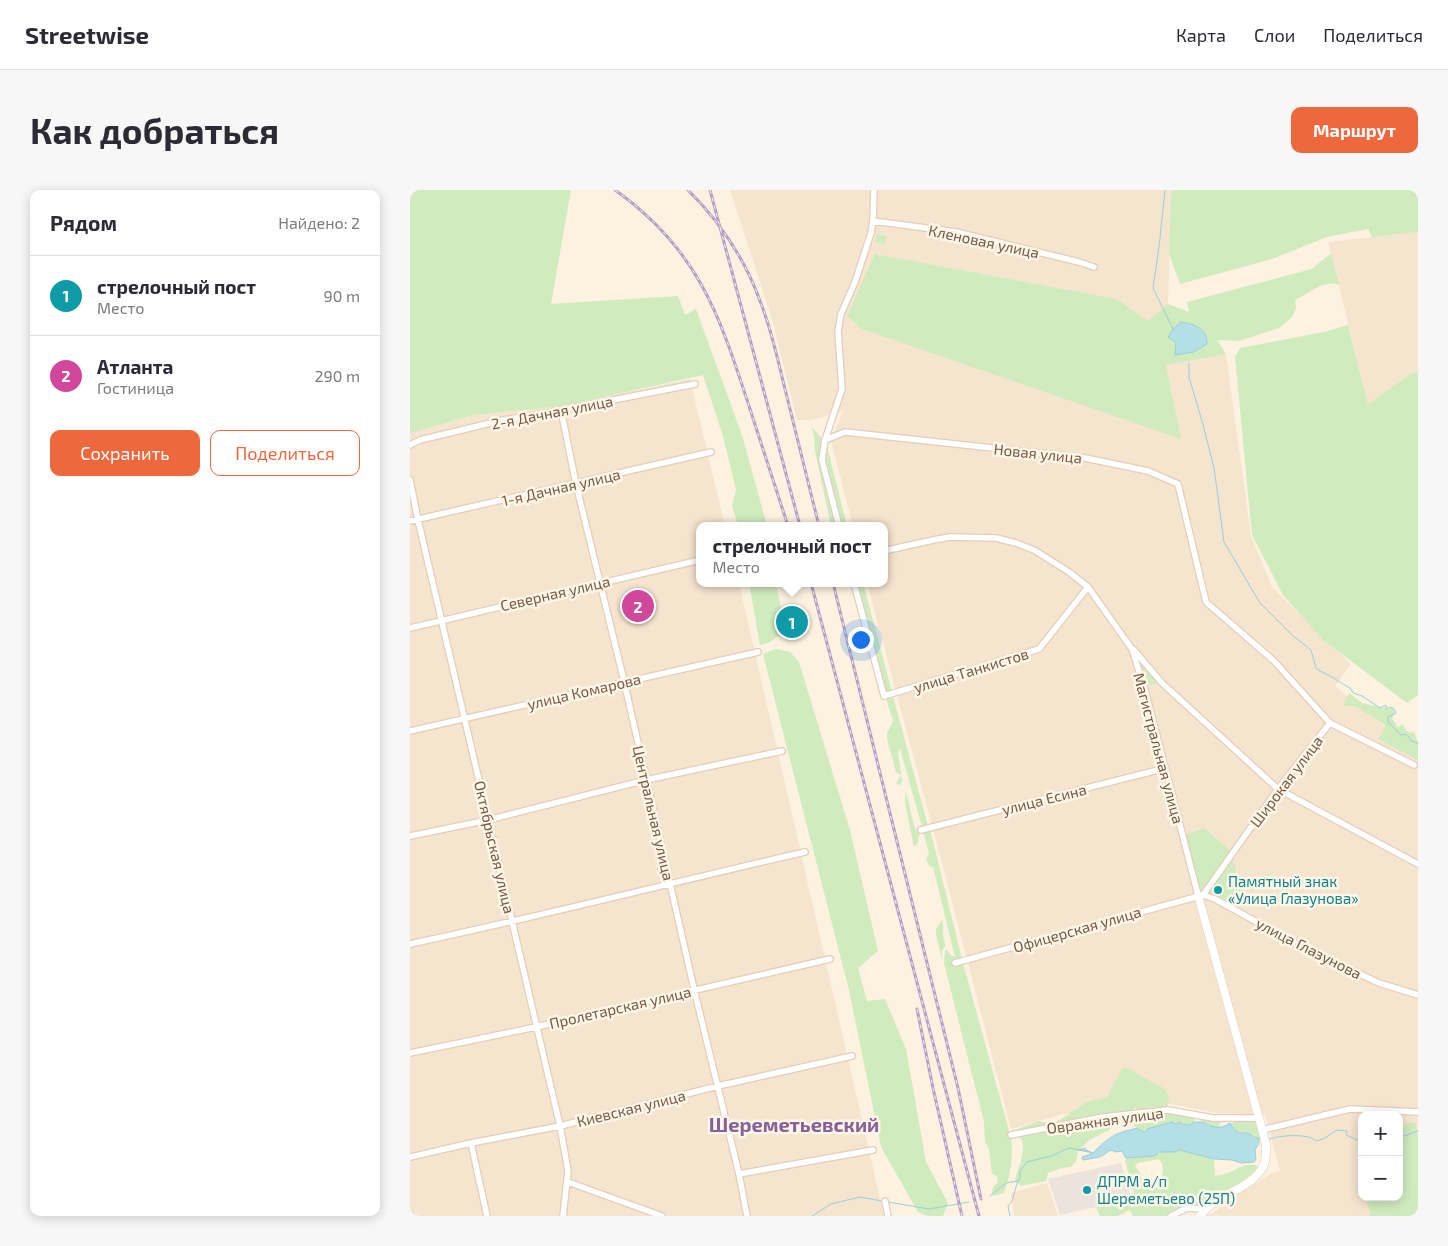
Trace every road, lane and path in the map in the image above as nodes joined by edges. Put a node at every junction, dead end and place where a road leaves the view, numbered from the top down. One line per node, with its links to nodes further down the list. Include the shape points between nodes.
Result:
1 (874, 190): 2 (street)
2 (873, 221): 3 (street, Кленовая улица, via 956,232); 6 (street, via 855,282 841,314 838,331 842,389)
3 (1094, 268)
4 (695, 384): 5 (street, 2-я Дачная улица)
5 (561, 410): 7 (street, 2-я Дачная улица, via 503,420); 10 (street, Центральная улица)
6 (825, 440): 13 (street, via 822,460); 15 (street, Новая улица, via 845,432 1085,458 1148,471 1178,484)
7 (410, 445)
8 (711, 452): 10 (street, 1-я Дачная улица)
9 (410, 480): 11 (street, Октябрьская улица)
10 (576, 484): 11 (street, 1-я Дачная улица); 17 (street, Центральная улица)
11 (418, 520): 12 (street, 1-я Дачная улица); 20 (street, Октябрьская улица)
12 (410, 521)
13 (838, 522)
14 (888, 550): 19 (street, Магистральная улица, via 950,538 996,538 1034,550)
15 (1194, 554): 26 (street, Широкая улица, via 1206,602 1274,661)
16 (696, 561): 17 (street, Северная улица)
17 (601, 582): 20 (street, Северная улица); 24 (street, Центральная улица)
18 (855, 587): 19 (street, улица Танкистов, via 884,696 1039,649)
19 (1088, 587): 22 (street, Магистральная улица)
20 (442, 620): 21 (street, Северная улица); 25 (street, Октябрьская улица)
21 (410, 628)
22 (1132, 649): 30 (street, Магистральная улица); 32 (street, via 1162,683)
23 (758, 652): 24 (street, улица Комарова)
24 (624, 681): 25 (street, улица Комарова); 31 (street, Центральная улица)
25 (465, 718): 27 (street, улица Комарова); 33 (street, Октябрьская улица)
26 (1330, 722): 29 (street); 32 (street, Широкая улица)
27 (410, 731)
28 (782, 752): 31 (street)
29 (1414, 765)
30 (1166, 768): 34 (street, улица Есина); 39 (street, Магистральная улица)
31 (646, 780): 33 (street); 38 (street, Центральная улица)
32 (1278, 789): 37 (street); 39 (street, Широкая улица)
33 (488, 820): 35 (street); 40 (street, Октябрьская улица)
34 (921, 830)
35 (410, 836)
36 (806, 852): 38 (street)
37 (1418, 864)
38 (671, 883): 40 (street); 44 (street, Центральная улица)
39 (1201, 895): 43 (street, Офицерская улица); 45 (street, улица Глазунова, via 1215,899 1371,980); 51 (street, Магистральная улица)
40 (512, 922): 41 (street); 46 (street, Октябрьская улица)
41 (410, 944)
42 (830, 959): 44 (street, Пролетарская улица)
43 (955, 963)
44 (694, 989): 46 (street, Пролетарская улица); 49 (street, Центральная улица)
45 (1418, 995)
46 (536, 1026): 47 (street, Пролетарская улица); 52 (street, Октябрьская улица)
47 (410, 1053)
48 (852, 1056): 49 (street, Киевская улица)
49 (718, 1086): 52 (street, Киевская улица); 58 (street, Центральная улица)
50 (1418, 1112): 53 (street, via 1350,1109)
51 (1258, 1118): 53 (street, Магистральная улица); 54 (street, Овражная улица, via 1213,1118 1160,1110)
52 (560, 1126): 55 (street, Киевская улица); 59 (street, Октябрьская улица)
53 (1262, 1130): 61 (street, Магистральная улица, via 1266,1144 1263,1167 1246,1183)
54 (1011, 1135)
55 (471, 1142): 57 (street, Киевская улица); 62 (street)
56 (873, 1150): 58 (street)
57 (410, 1157)
58 (739, 1174): 65 (street, Центральная улица)
59 (568, 1182): 63 (street, Октябрьская улица); 64 (street)
60 (885, 1201): 66 (street)
61 (1205, 1209): 67 (street, via 1186,1208); 68 (street)
62 (487, 1216)
63 (563, 1216)
64 (662, 1216)
65 (747, 1216)
66 (888, 1216)
67 (1171, 1216)
68 (1200, 1216)

